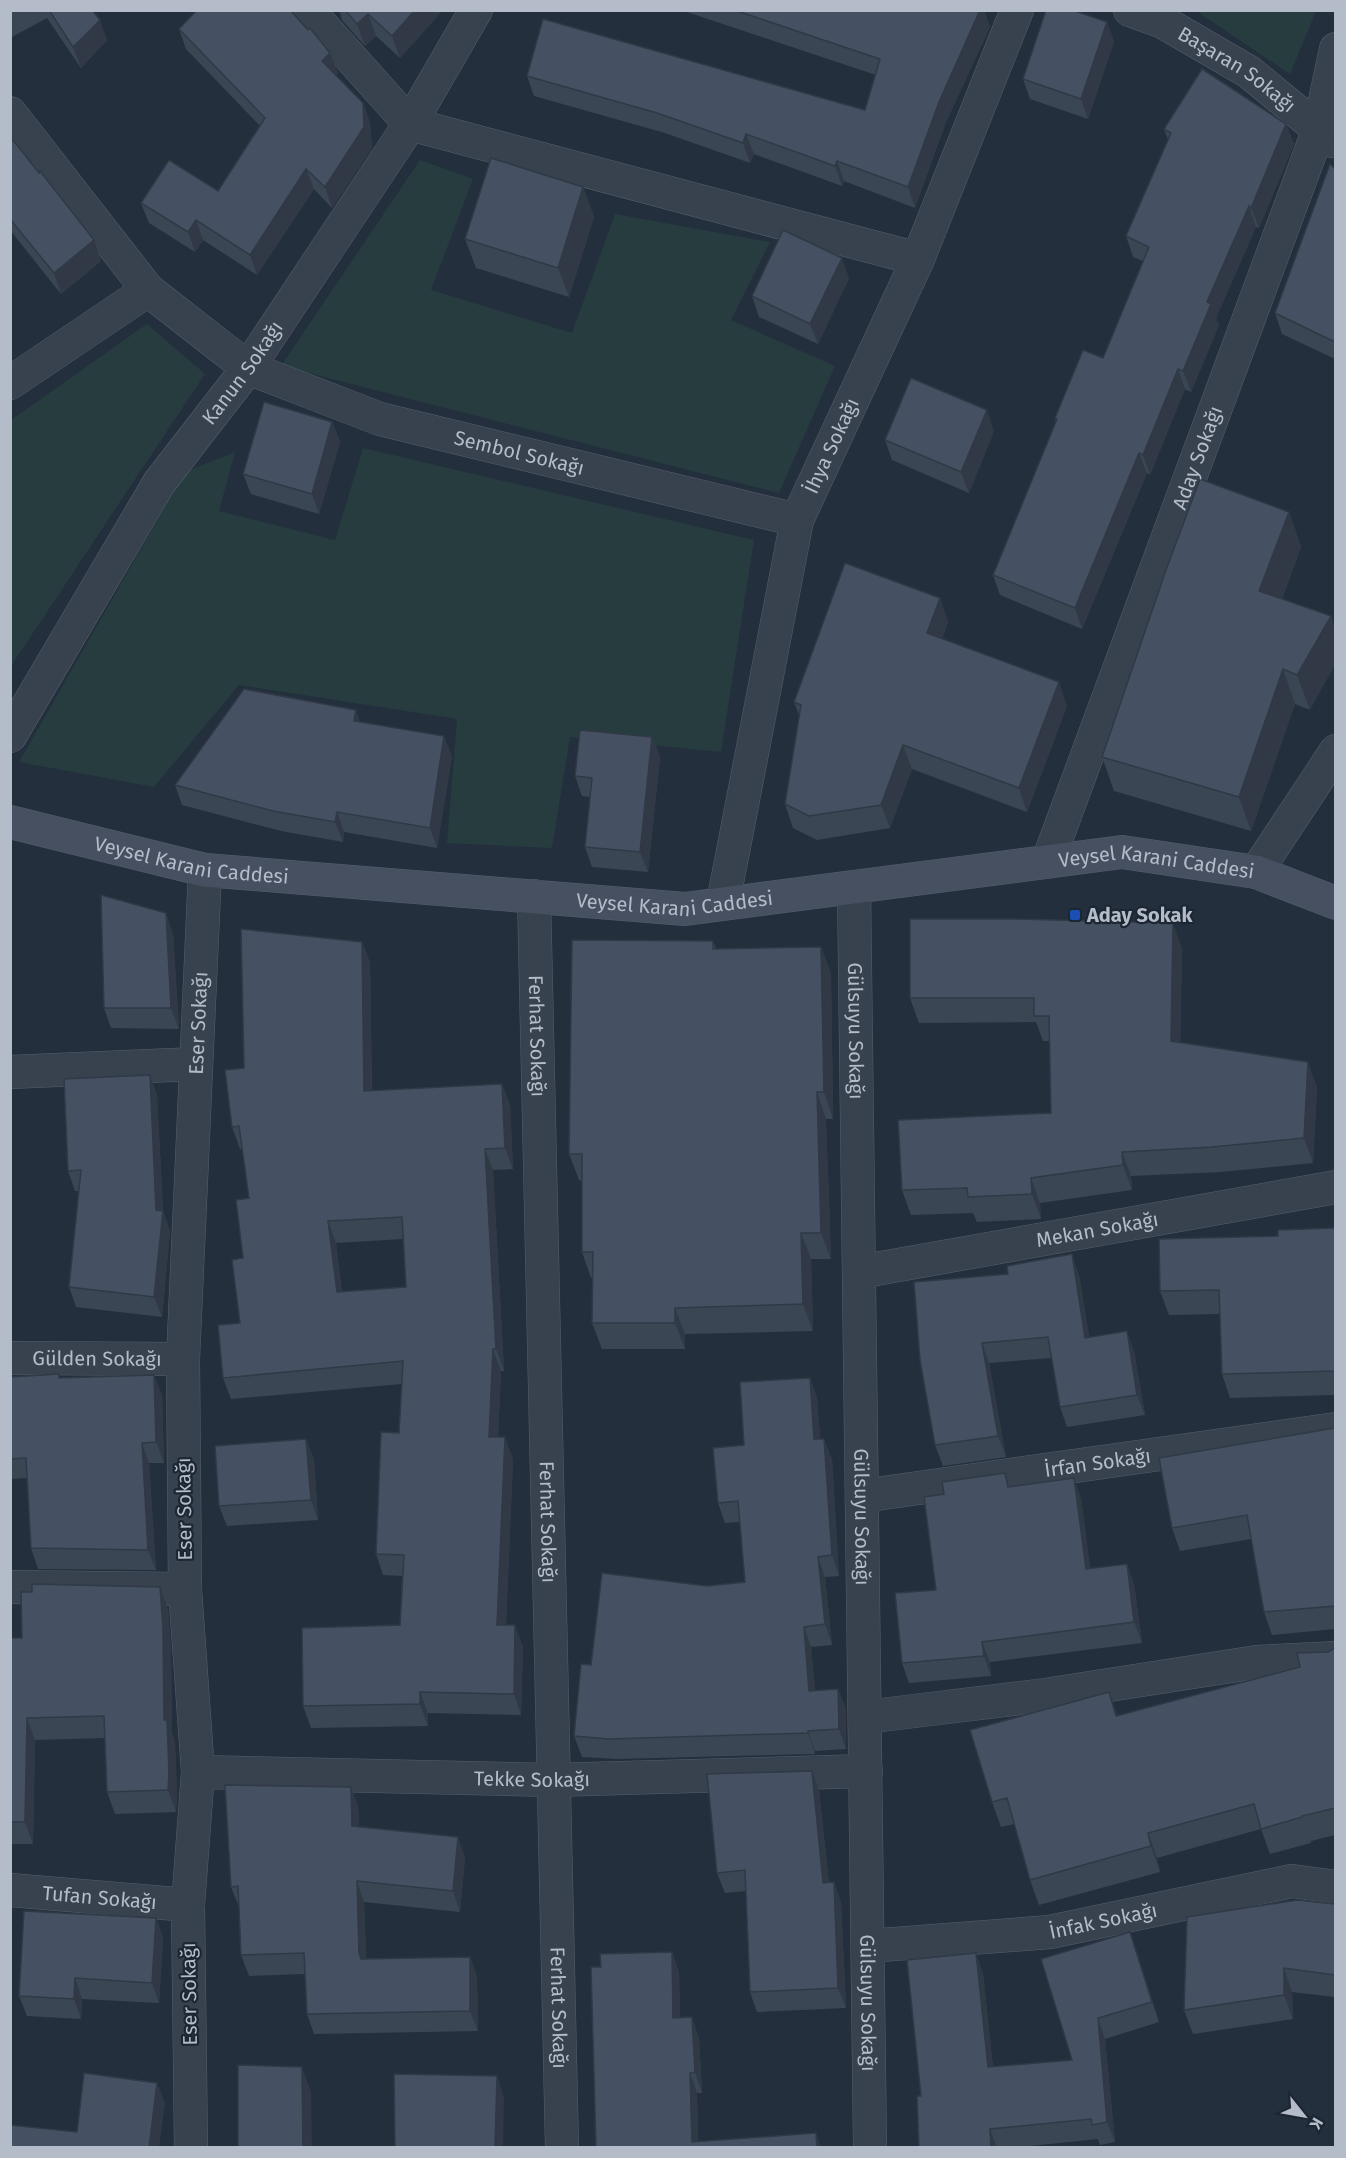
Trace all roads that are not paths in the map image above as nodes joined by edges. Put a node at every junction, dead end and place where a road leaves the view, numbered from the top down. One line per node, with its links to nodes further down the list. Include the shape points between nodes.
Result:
1 (308, 10): 7 (street)
2 (476, 10): 7 (street, Kanun Sokağı)
3 (1017, 10): 9 (street, İhya Sokağı)
4 (1130, 10): 8 (street, Başaran Sokağı, via 1164,22 1249,72)
5 (1335, 49): 8 (street, Aday Sokağı)
6 (10, 113): 10 (street, Sembol Sokağı)
7 (410, 124): 9 (street); 11 (street, Kanun Sokağı)
8 (1327, 136): 17 (street, Aday Sokağı)
9 (918, 259): 13 (street, İhya Sokağı)
10 (148, 290): 11 (street, Sembol Sokağı); 12 (street)
11 (248, 368): 13 (street, Sembol Sokağı, via 380,419); 14 (street, Kanun Sokağı, via 159,483)
12 (10, 383)
13 (797, 520): 22 (street, İhya Sokağı)
14 (10, 736)
15 (1335, 751): 19 (street)
16 (10, 822): 18 (main road, Veysel Karani Caddesi)
17 (1048, 861): 19 (main road, Veysel Karani Caddesi, via 1122,852); 20 (main road, Veysel Karani Caddesi)
18 (205, 870): 21 (main road, Veysel Karani Caddesi); 24 (street, Eser Sokağı)
19 (1256, 872): 23 (main road, Veysel Karani Caddesi)
20 (854, 886): 22 (main road, Veysel Karani Caddesi); 27 (street, Gülsuyu Sokağı)
21 (534, 896): 22 (main road, Veysel Karani Caddesi, via 685,909); 38 (street, Ferhat Sokağı)
22 (723, 903)
23 (1335, 903)
24 (196, 1064): 25 (street); 29 (street, Eser Sokağı)
25 (10, 1072)
26 (1335, 1187): 27 (street, Mekan Sokağı)
27 (859, 1272): 31 (street, Gülsuyu Sokağı)
28 (10, 1358): 29 (street, Gülden Sokağı)
29 (183, 1359): 33 (street, Eser Sokağı)
30 (1335, 1429): 31 (street, İrfan Sokağı)
31 (862, 1496): 35 (street, Gülsuyu Sokağı)
32 (10, 1587): 33 (street)
33 (185, 1589): 37 (street, Eser Sokağı)
34 (1335, 1658): 35 (street, via 1257,1662 1045,1695)
35 (865, 1717): 36 (street, Gülsuyu Sokağı)
36 (866, 1771): 38 (street, Tekke Sokağı); 42 (street, Gülsuyu Sokağı)
37 (198, 1772): 38 (street, Tekke Sokağı); 41 (street, Eser Sokağı)
38 (553, 1780): 44 (street, Ferhat Sokağı)
39 (1335, 1887): 42 (street, İnfak Sokağı, via 1292,1881 1050,1932)
40 (10, 1890): 41 (street, Tufan Sokağı)
41 (188, 1905): 43 (street, Eser Sokağı)
42 (868, 1946): 45 (street, Gülsuyu Sokağı)
43 (191, 2148)
44 (562, 2148)
45 (870, 2148)

